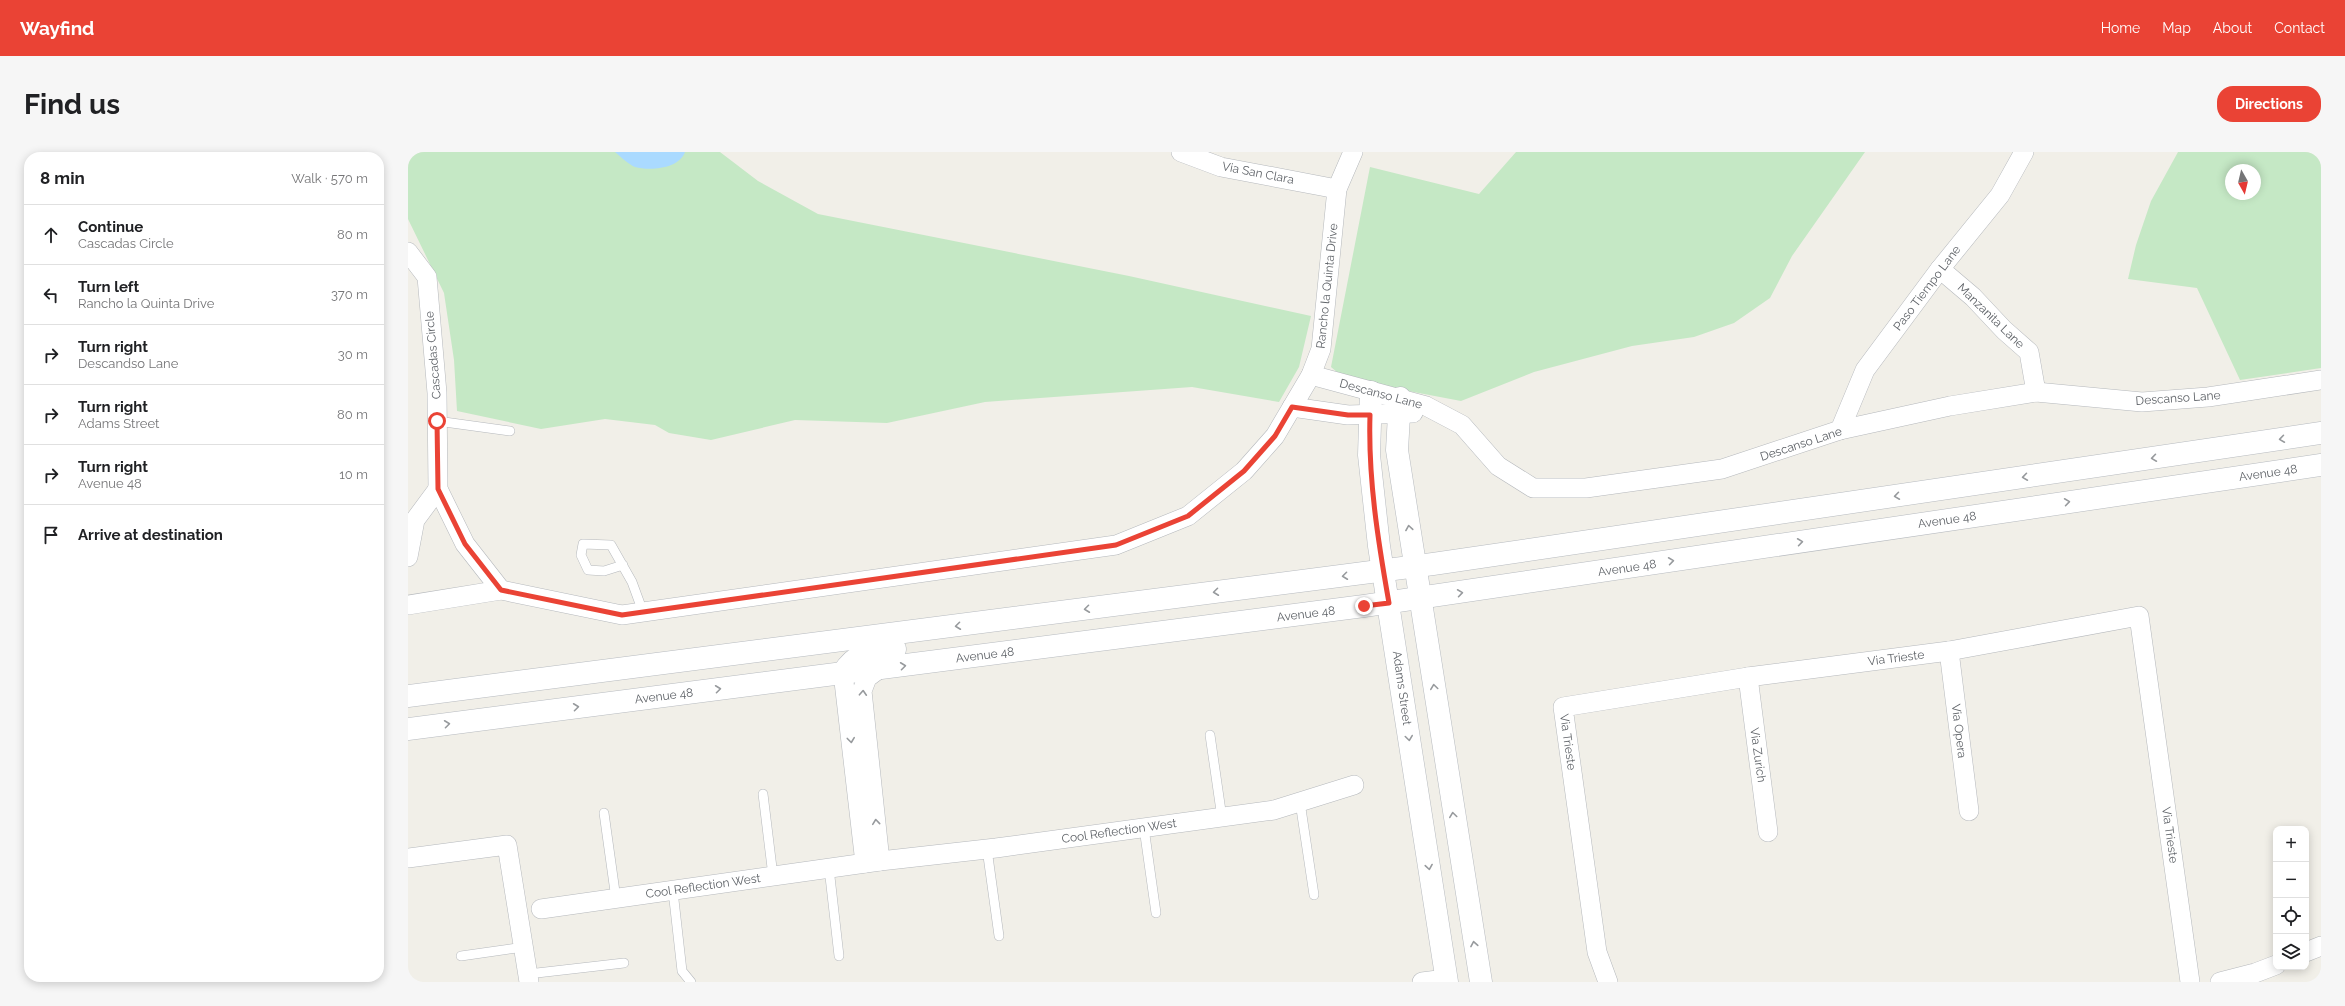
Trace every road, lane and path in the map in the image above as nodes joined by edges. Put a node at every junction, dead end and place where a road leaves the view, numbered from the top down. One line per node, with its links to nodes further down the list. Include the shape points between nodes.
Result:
1 (1181, 152): 4 (street, Via San Clara, via 1220,167)
2 (1353, 152): 4 (street, Rancho la Quinta Drive)
3 (2024, 152): 6 (street, Paso Tiempo Lane, via 2000,195)
4 (1337, 188): 7 (street, Rancho la Quinta Drive, via 1321,349)
5 (408, 252): 14 (street, Cascadas Circle, via 426,277 437,393)
6 (1940, 269): 10 (street, Manzanita Lane, via 1973,297 2029,352); 15 (street, Paso Tiempo Lane, via 1865,370)
7 (1311, 375): 9 (street, Descanso Lane); 12 (street, Rancho la Quinta Drive)
8 (2321, 380): 10 (street, Descanso Lane, via 2208,397 2142,402)
9 (1371, 392): 11 (street, Descanso Lane); 13 (main road, Adams Street)
10 (2036, 392): 15 (street, Descanso Lane, via 1950,406)
11 (1400, 406): 13 (street); 15 (street, Descanso Lane, via 1435,410 1462,425 1498,466 1533,488 1586,488 1722,469); 22 (main road, one-way to 11, via 1397,450)
12 (1292, 407): 13 (street, via 1348,415); 28 (street, Rancho la Quinta Drive, via 1275,436 1244,471 1188,516 1116,545)
13 (1370, 415): 23 (main road, Adams Street, via 1369,455)
14 (437, 421): 16 (lane); 19 (street, Cascadas Circle)
15 (1840, 430)
16 (510, 431)
17 (2321, 433): 22 (main road, one-way to 22)
18 (2321, 465): 25 (main road, Avenue 48, one-way to 18)
19 (438, 489): 20 (street, via 415,520); 24 (street, Cascadas Circle, via 465,544)
20 (408, 557)
21 (623, 565): 21 (lane, via 611,545 583,544 581,555 588,570 604,571); 28 (lane)
22 (1415, 566): 23 (main road); 25 (main road)
23 (1384, 571): 26 (main road, Adams Street); 29 (main road, one-way to 29)
24 (501, 590): 27 (street, Rancho la Quinta Drive); 28 (street, Rancho la Quinta Drive, via 622,615)
25 (1421, 598): 26 (main road, Avenue 48); 67 (main road, one-way to 25, via 1454,823)
26 (1389, 603): 31 (main road, Avenue 48, one-way to 26); 64 (main road, Adams Street, one-way to 64)
27 (408, 605)
28 (643, 612)
29 (1033, 616): 32 (main road, via 987,636 865,653 850,662); 34 (main road, one-way to 34)
30 (1949, 651): 33 (street, Via Trieste); 42 (street, Via Opera); 69 (street, Via Trieste, via 2139,616)
31 (879, 669): 32 (main road, Avenue 48); 49 (street, one-way to 31, via 862,690 867,678)
32 (843, 673): 37 (main road, Avenue 48, one-way to 32); 49 (street, one-way to 49)
33 (1748, 677): 46 (street, Via Zurich); 68 (street, Via Trieste, via 1563,707 1597,952)
34 (477, 687): 35 (main road); 36 (main road, via 423,708)
35 (408, 696)
36 (408, 710)
37 (408, 729)
38 (1210, 735): 44 (lane)
39 (1354, 785): 41 (street, Cool Reflection West)
40 (763, 794): 51 (lane)
41 (1300, 802): 44 (street, Cool Reflection West, via 1274,810); 53 (lane)
42 (1969, 811)
43 (604, 813): 54 (lane)
44 (1222, 818): 45 (street, Cool Reflection West)
45 (1144, 828): 47 (street, Cool Reflection West); 56 (lane)
46 (1768, 832)
47 (986, 849): 49 (street, Cool Reflection West); 57 (lane)
48 (408, 858): 58 (street, via 507,845)
49 (873, 862): 50 (street, Cool Reflection West)
50 (829, 868): 51 (street, Cool Reflection West); 60 (lane)
51 (773, 876): 52 (street, Cool Reflection West)
52 (673, 891): 54 (street, Cool Reflection West); 65 (lane, via 682,971)
53 (1314, 895)
54 (616, 899): 55 (street, Cool Reflection West)
55 (541, 909)
56 (1156, 913)
57 (999, 936)
58 (524, 947): 59 (lane); 63 (street)
59 (461, 956)
60 (839, 956)
61 (624, 963): 63 (lane)
62 (2273, 966): 70 (street)
63 (528, 978)
64 (1448, 981): 66 (street)
65 (691, 982)
66 (1422, 982)
67 (1481, 982)
68 (1608, 982)
69 (2190, 982)
70 (2220, 982)

